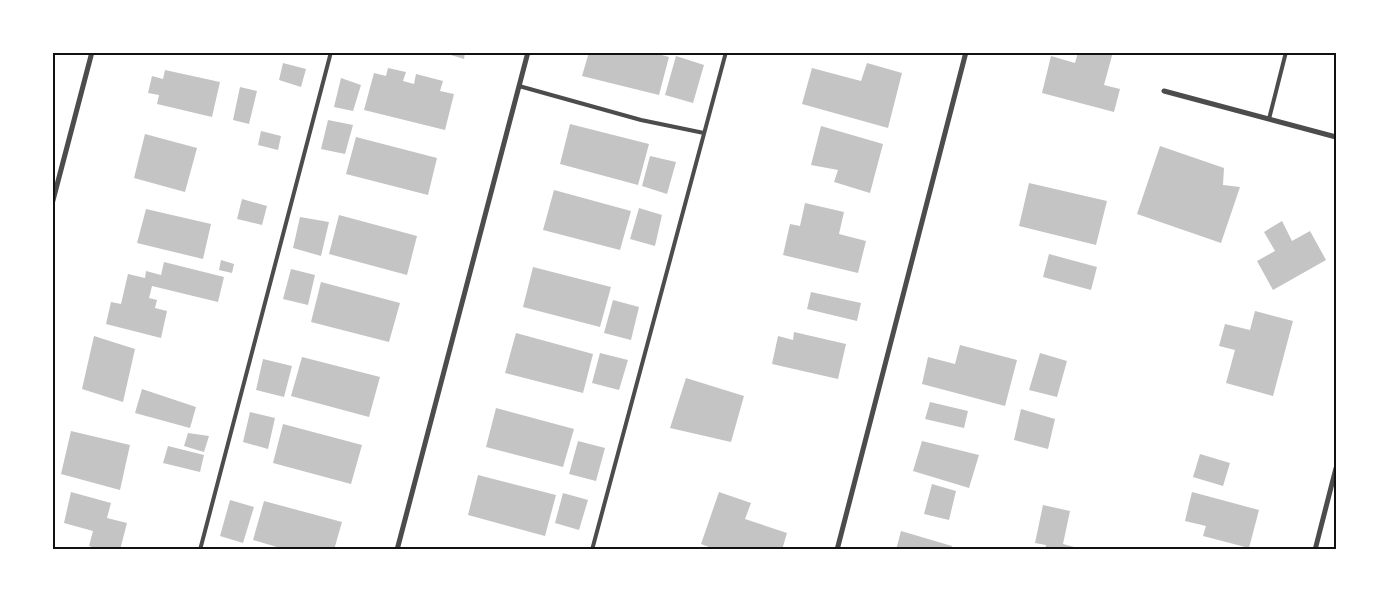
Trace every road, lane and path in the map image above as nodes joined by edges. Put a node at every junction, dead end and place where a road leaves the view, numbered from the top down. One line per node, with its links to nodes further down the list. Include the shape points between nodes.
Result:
1 (92, 52): 12 (street)
2 (330, 52): 14 (lane)
3 (528, 52): 7 (street)
4 (726, 52): 10 (lane)
5 (966, 52): 17 (street)
6 (1286, 52): 9 (lane)
7 (519, 86): 10 (lane, via 641,120); 15 (street)
8 (1164, 91): 9 (street)
9 (1269, 119): 11 (street)
10 (704, 132): 16 (lane)
11 (1336, 137)
12 (52, 204)
13 (1336, 468): 18 (street)
14 (200, 550)
15 (397, 550)
16 (592, 550)
17 (837, 550)
18 (1315, 550)

